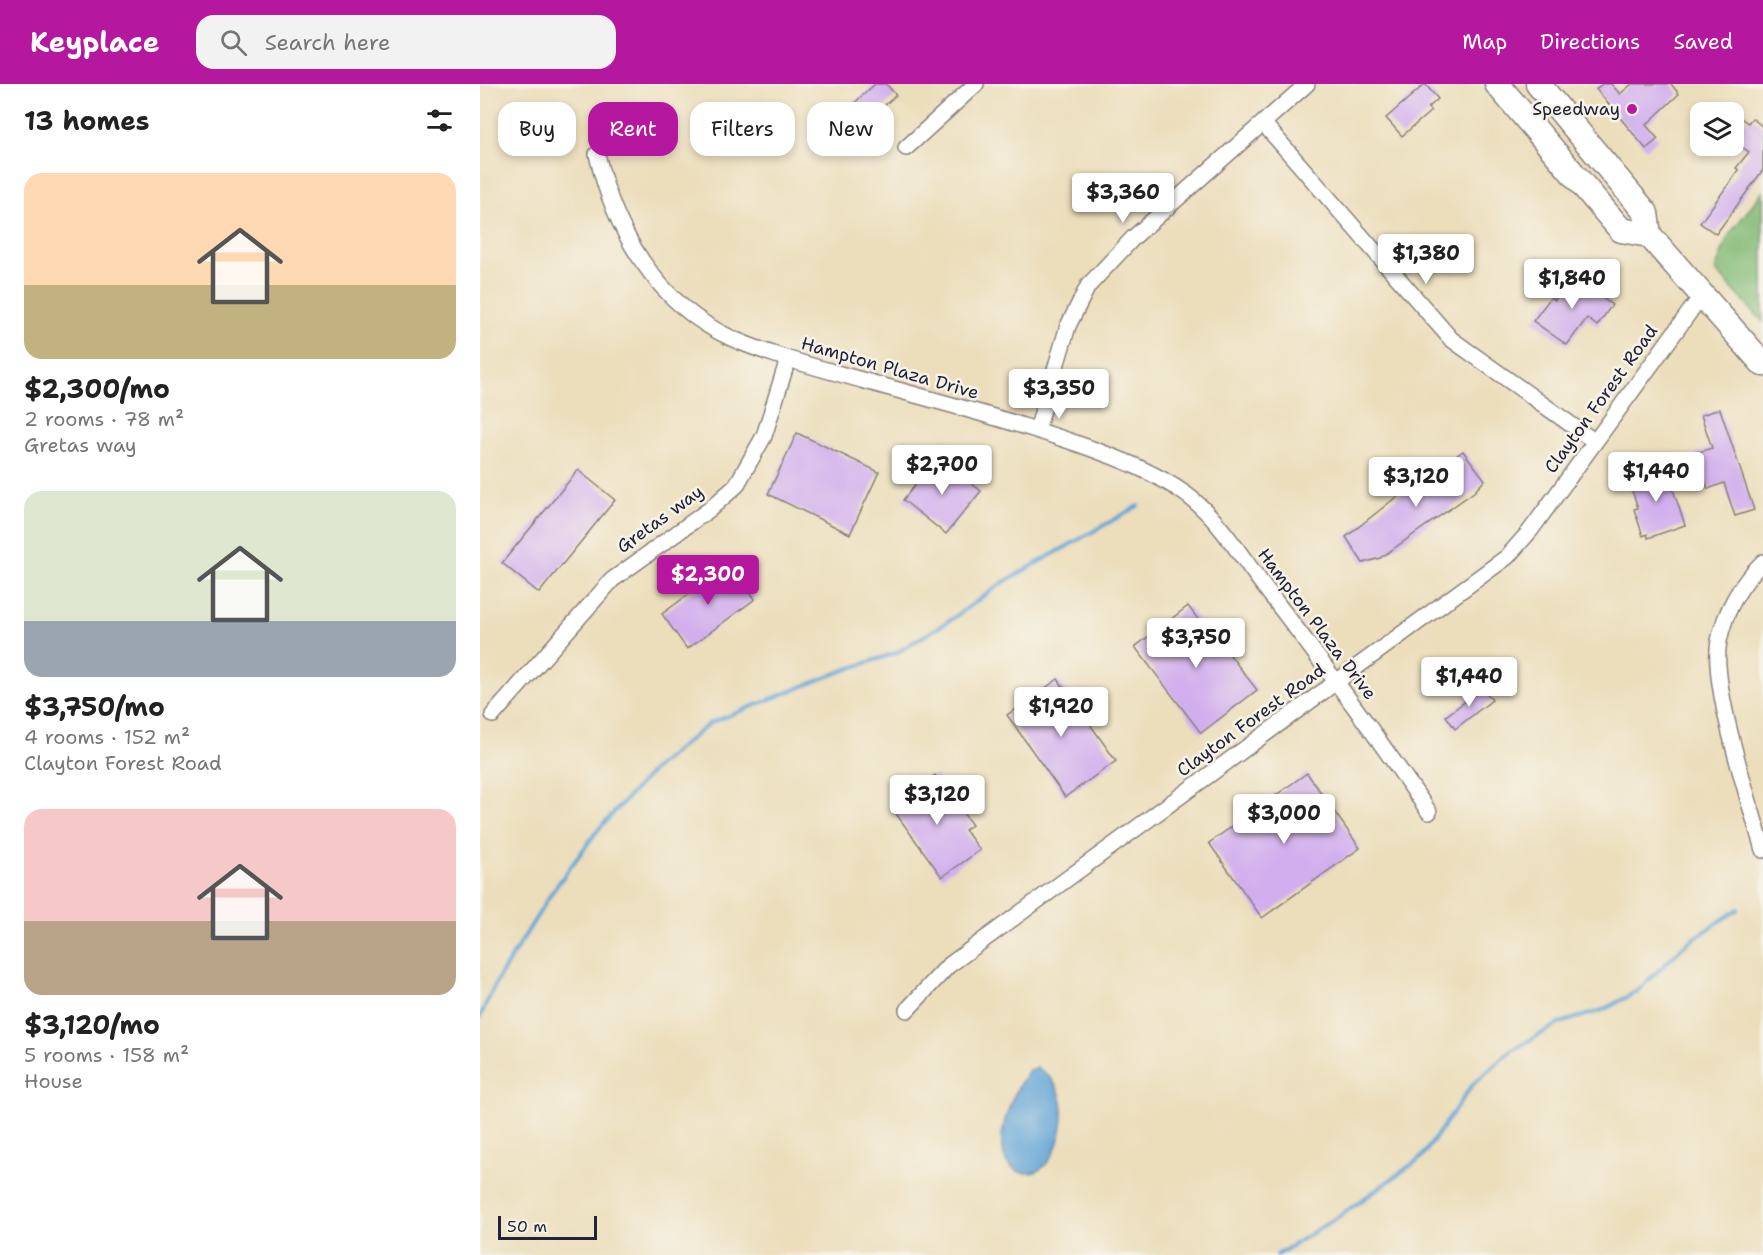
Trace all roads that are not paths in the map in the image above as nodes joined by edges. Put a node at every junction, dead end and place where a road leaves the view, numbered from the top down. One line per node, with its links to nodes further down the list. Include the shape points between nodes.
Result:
1 (976, 84): 6 (street)
2 (1307, 84): 5 (street)
3 (1497, 84): 8 (main road, via 1622,230)
4 (1538, 84): 8 (main road, via 1646,213)
5 (1264, 124): 12 (street, via 1134,237 1088,285 1068,326); 13 (street, via 1451,339)
6 (906, 148)
7 (598, 156): 10 (street, Hampton Plaza Drive, via 615,216 666,292 729,337)
8 (1649, 235): 9 (main road)
9 (1702, 295): 11 (main road); 13 (street, Clayton Forest Road)
10 (788, 359): 12 (street, Hampton Plaza Drive); 16 (street, Gretas way, via 765,436 736,486 612,580)
11 (1763, 364)
12 (1037, 430): 15 (street, Hampton Plaza Drive, via 1122,460 1189,496 1215,522)
13 (1594, 441): 15 (street, Clayton Forest Road, via 1507,557)
14 (1763, 562): 18 (street, via 1733,601 1721,633 1717,660 1739,765)
15 (1337, 681): 17 (street, Hampton Plaza Drive); 19 (street, Clayton Forest Road, via 948,966)
16 (494, 715)
17 (1429, 812)
18 (1763, 850)
19 (907, 1010)

